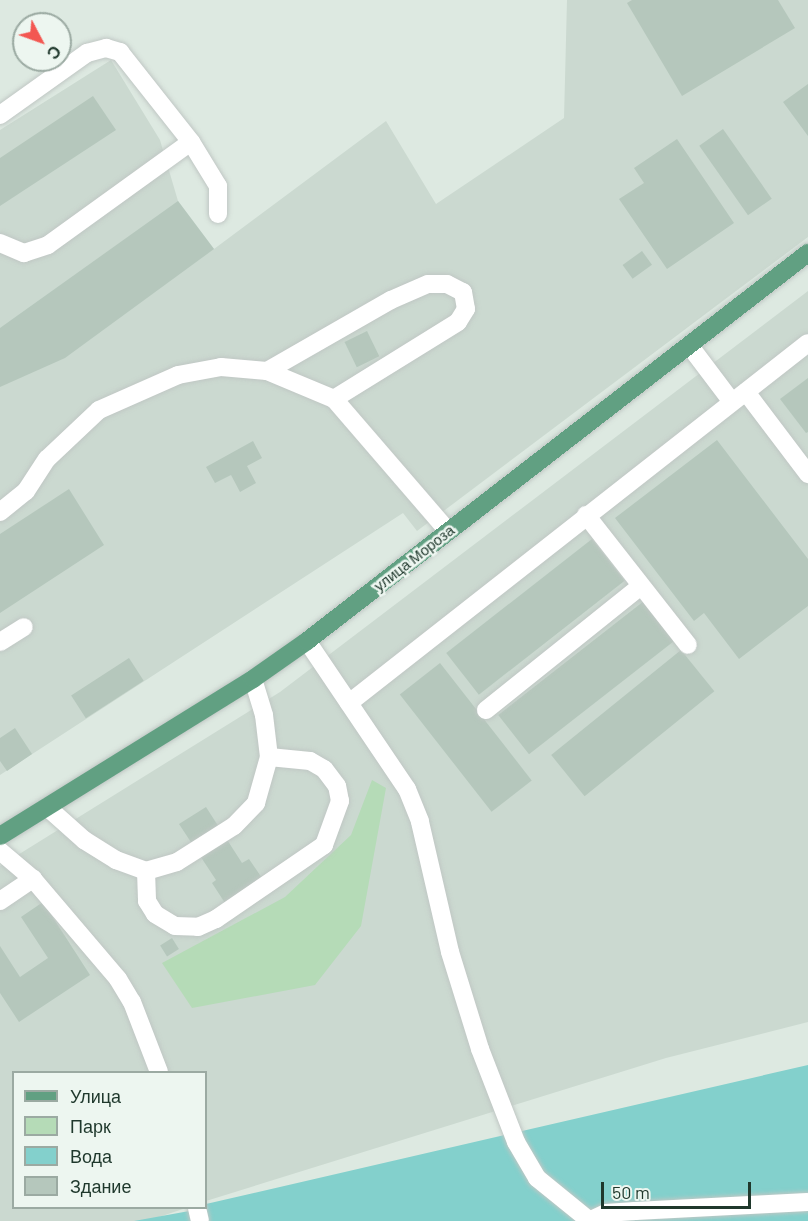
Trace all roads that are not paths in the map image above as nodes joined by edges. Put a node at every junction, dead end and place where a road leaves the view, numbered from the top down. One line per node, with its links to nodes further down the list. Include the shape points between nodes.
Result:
1 (0, 115): 2 (street, via 68,65 106,48 120,52 132,64)
2 (191, 142): 3 (street, via 218,186); 4 (street, via 48,245 24,253)
3 (218, 214)
4 (0, 243)
5 (808, 253): 7 (main road, улица Мороза)
6 (808, 343): 9 (street)
7 (689, 345): 9 (street); 14 (main road, улица Мороза)
8 (267, 371): 10 (street); 10 (street, via 391,300 428,284 447,284 463,292 465,309 458,322); 12 (street, via 221,367 177,375 99,410 47,459 26,491)
9 (739, 397): 11 (street); 13 (street)
10 (334, 399): 14 (street)
11 (808, 474)
12 (0, 512)
13 (586, 515): 15 (street); 21 (street)
14 (448, 531): 17 (main road, улица Мороза)
15 (641, 586): 19 (street); 22 (street)
16 (24, 627): 18 (street)
17 (307, 641): 20 (main road, улица Мороза); 21 (street)
18 (0, 642)
19 (688, 645)
20 (253, 679): 23 (street, via 264,715); 24 (main road, улица Мороза)
21 (349, 703): 32 (street, via 407,789 420,822 453,963 480,1049 516,1142 537,1178)
22 (486, 710)
23 (269, 757): 27 (street, via 256,803 234,826 177,862); 27 (street, via 310,761 324,769 337,786 340,801 324,845 216,919 198,927 175,926 156,914 147,901)
24 (47, 807): 25 (main road, улица Мороза); 27 (street, via 100,850)
25 (0, 836)
26 (0, 850): 28 (street)
27 (146, 871)
28 (33, 879): 29 (street); 30 (street, via 118,979 132,1002)
29 (0, 901)
30 (159, 1071)
31 (808, 1202): 32 (street, via 606,1213)
32 (590, 1221)

